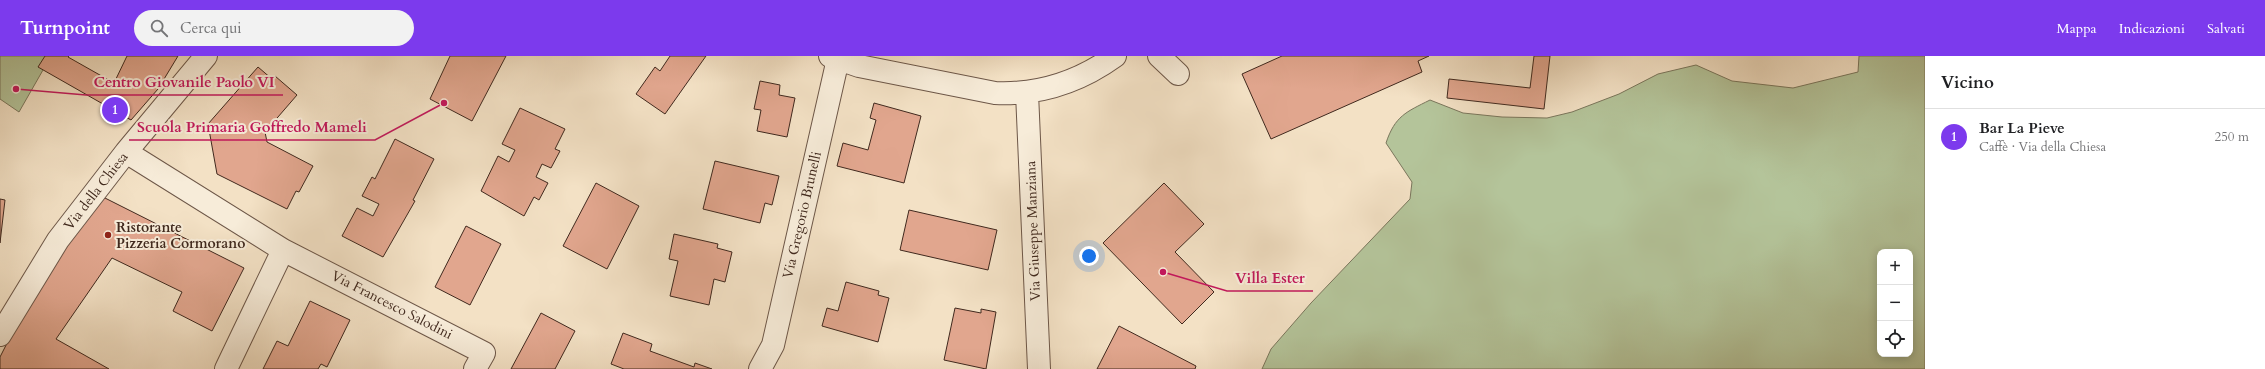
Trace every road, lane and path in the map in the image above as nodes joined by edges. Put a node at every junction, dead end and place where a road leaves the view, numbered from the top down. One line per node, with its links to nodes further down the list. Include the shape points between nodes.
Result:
1 (206, 56): 7 (street, Via della Chiesa)
2 (1115, 56): 6 (street, via 1077,79)
3 (1159, 56): 5 (street)
4 (834, 57): 6 (street, via 859,66 995,93); 12 (street, Via Gregorio Brunelli, via 773,345)
5 (1178, 74)
6 (1027, 93): 13 (street, Via Giuseppe Manziana)
7 (126, 152): 8 (street, Via Francesco Salodini); 9 (street, Via della Chiesa, via 58,240)
8 (283, 250): 10 (street); 11 (street, Via Francesco Salodini, via 484,353)
9 (0, 335)
10 (226, 369)
11 (476, 369)
12 (760, 369)
13 (1039, 369)

